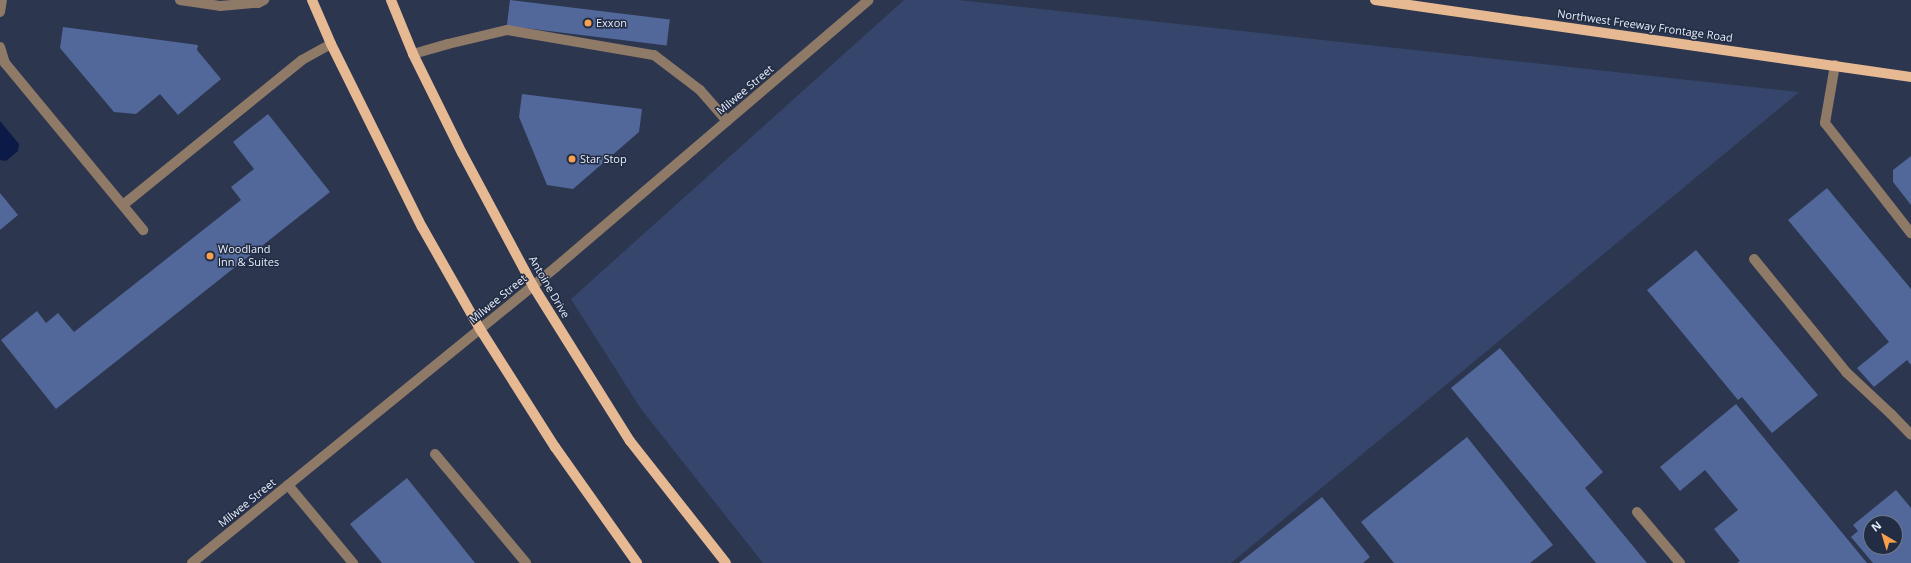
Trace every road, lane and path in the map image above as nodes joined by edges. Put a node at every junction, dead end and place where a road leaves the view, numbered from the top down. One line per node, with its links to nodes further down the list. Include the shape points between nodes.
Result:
1 (2, 0): 8 (street)
2 (180, 0): 6 (street, via 220,6)
3 (312, 0): 9 (main road)
4 (869, 0): 14 (street, Milwee Street)
5 (1375, 0): 12 (main road, Northwest Freeway Frontage Road)
6 (259, 1)
7 (393, 1): 11 (main road, Antoine Drive)
8 (0, 12)
9 (331, 44): 15 (street, via 302,60); 20 (main road, via 422,227)
10 (0, 47): 15 (street, via 5,63)
11 (413, 54): 14 (street, via 507,30 654,55 700,90); 19 (main road, Antoine Drive)
12 (1835, 65): 13 (main road, Northwest Freeway Frontage Road); 17 (street, via 1825,123)
13 (1911, 77)
14 (727, 121): 19 (street, Milwee Street)
15 (123, 205): 16 (street)
16 (143, 230)
17 (1911, 234)
18 (1754, 259): 21 (street, via 1846,372)
19 (533, 286): 20 (street, Milwee Street); 29 (main road, Antoine Drive, via 630,441)
20 (480, 329): 23 (street, Milwee Street); 28 (main road, via 555,447)
21 (1911, 434)
22 (435, 454): 27 (street)
23 (288, 485): 25 (street, Milwee Street); 26 (street)
24 (1637, 512): 30 (street)
25 (192, 563)
26 (353, 563)
27 (526, 563)
28 (637, 563)
29 (726, 563)
30 (1680, 563)

